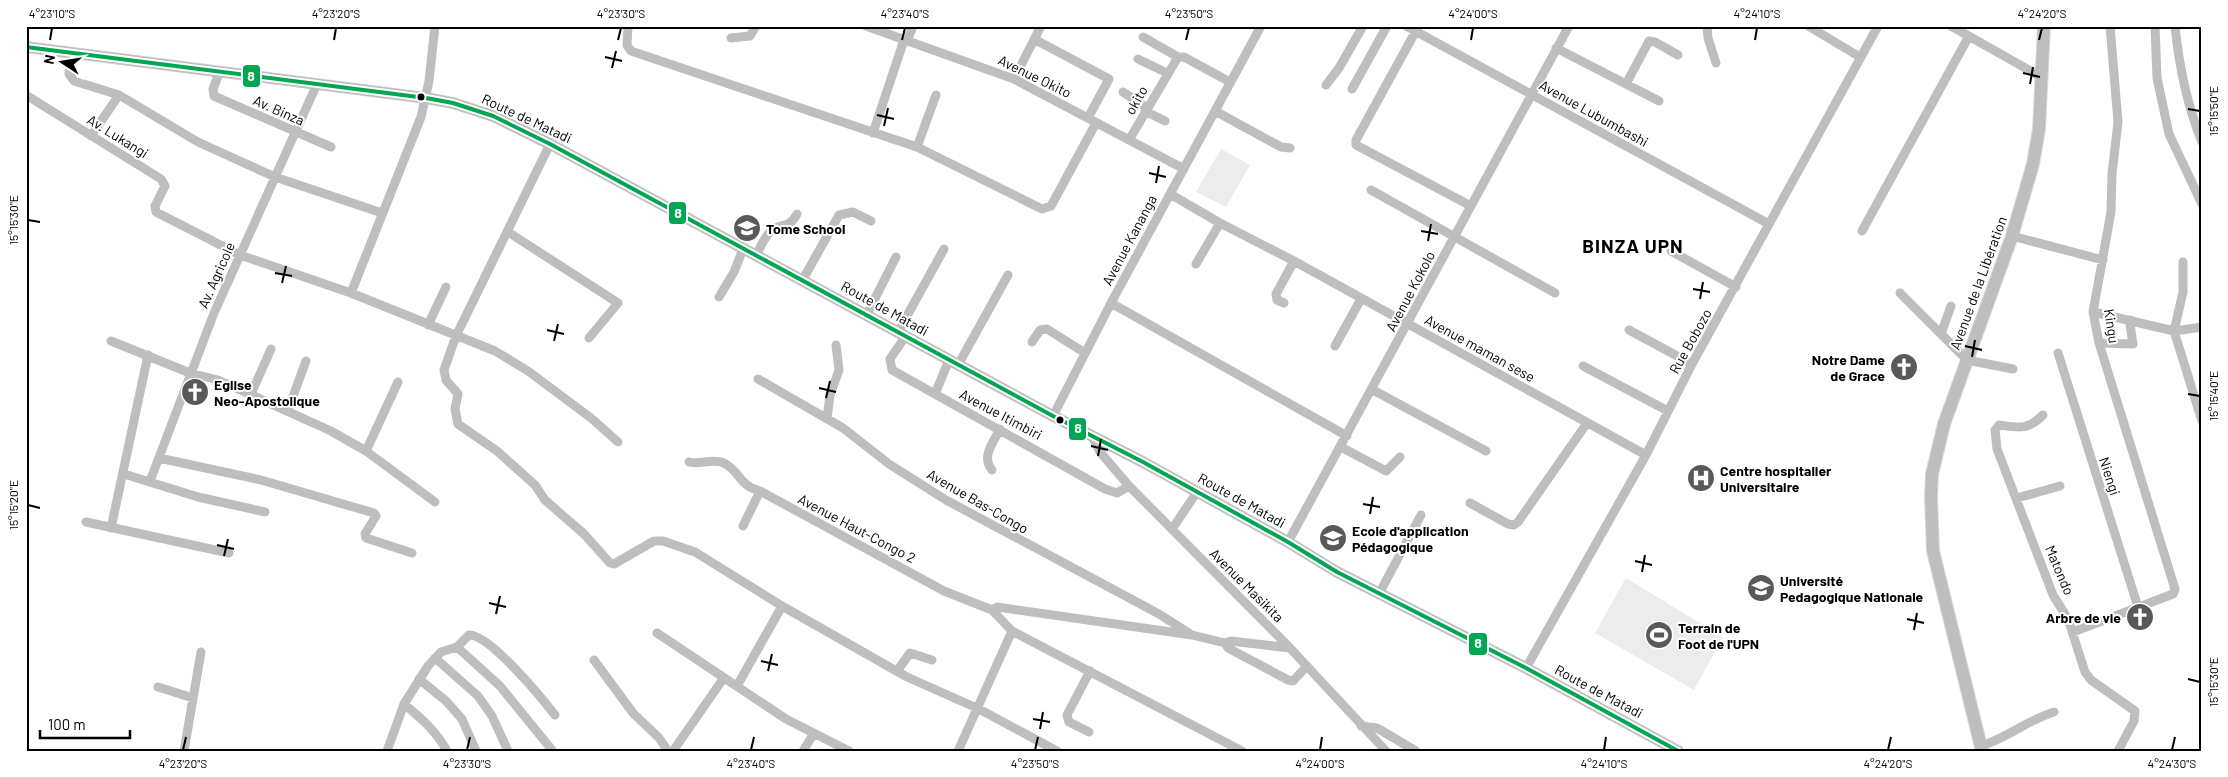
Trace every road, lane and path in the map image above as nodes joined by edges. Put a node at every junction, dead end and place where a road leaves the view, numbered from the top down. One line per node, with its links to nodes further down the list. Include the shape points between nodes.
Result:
1 (435, 26): 48 (street)
2 (628, 26): 55 (street, via 628,48 640,54)
3 (756, 26): 22 (street, via 750,36)
4 (866, 26): 25 (street, Avenue Okito)
5 (912, 26): 25 (street)
6 (1041, 26): 24 (street)
7 (1261, 26): 38 (street, Avenue Kananga)
8 (1363, 26): 41 (street)
9 (1387, 26): 42 (street)
10 (1406, 26): 20 (street, Avenue Lubumbashi)
11 (1569, 26): 27 (street, Avenue Kokolo)
12 (1707, 26): 33 (street)
13 (1808, 26): 31 (street)
14 (1878, 26): 31 (street, Rue Bobozo)
15 (1950, 26): 21 (street)
16 (2044, 26): 36 (highway, Avenue de la Libération)
17 (2110, 26): 84 (street, Kingu, via 2118,122 2111,212)
18 (2155, 26): 67 (street, via 2157,78 2169,134)
19 (2175, 26): 58 (street, via 2190,113)
20 (1418, 29): 44 (street, Avenue Lubumbashi); 68 (street, via 1356,145)
21 (1969, 36): 36 (street); 74 (street)
22 (730, 38)
23 (1143, 38): 30 (street)
24 (1034, 39): 37 (street); 52 (street, via 1109,79)
25 (906, 40): 37 (street, Avenue Okito); 55 (street)
26 (26, 47): 28 (main road, Route de Matadi)
27 (1556, 48): 40 (street); 44 (street, Avenue Kokolo)
28 (71, 52): 34 (main road, Route de Matadi); 46 (street, via 69,74 74,82)
29 (1678, 55): 40 (street, via 1649,41)
30 (1178, 57): 35 (street, okito); 38 (street, via 1184,57)
31 (1860, 57): 73 (street, Rue Bobozo)
32 (1138, 59): 35 (street)
33 (1716, 63)
34 (220, 71): 39 (main road, Route de Matadi); 54 (street, Av. Binza, via 213,89 214,96)
35 (1167, 73): 50 (street, okito)
36 (2043, 78): 76 (highway, Avenue de la Libération, via 2033,164)
37 (1014, 79): 52 (street, Avenue Okito)
38 (1230, 82): 51 (street, Avenue Kananga)
39 (317, 84): 48 (main road, Route de Matadi); 54 (street, Av. Agricole)
40 (1626, 84): 49 (street)
41 (1326, 85)
42 (1352, 89)
43 (1123, 92): 50 (street, okito)
44 (1530, 94): 68 (street, Avenue Kokolo); 73 (street, Avenue Lubumbashi)
45 (26, 95): 56 (street, Av. Lukangi)
46 (119, 95): 56 (street); 64 (street, via 198,142)
47 (936, 95): 61 (street)
48 (426, 98): 59 (main road, Route de Matadi, via 493,116); 69 (street)
49 (1659, 101)
50 (1146, 110): 53 (street, okito); 57 (street, okito)
51 (1215, 111): 62 (street, via 1281,147); 63 (street, Avenue Kananga)
52 (1092, 120): 57 (street, Avenue Okito); 61 (street, via 1047,209 1038,208)
53 (1165, 121)
54 (296, 133): 60 (street, Av. Binza); 64 (street, Av. Agricole)
55 (873, 133): 61 (street)
56 (91, 136): 81 (street, Av. Lukangi, via 165,183 154,209 158,213)
57 (1129, 140): 63 (street, Avenue Okito)
58 (2202, 142)
59 (550, 144): 75 (street); 78 (main road, Route de Matadi)
60 (331, 147)
61 (917, 147)
62 (1290, 148)
63 (1184, 169): 66 (street, Avenue Kananga)
64 (276, 178): 69 (street); 81 (street, Av. Agricole)
65 (1371, 190): 77 (street)
66 (1170, 194): 72 (street, Avenue maman sese); 97 (street, Avenue Kananga)
67 (2202, 204)
68 (1470, 206): 77 (street, Avenue Kokolo)
69 (382, 213): 92 (street)
70 (797, 214): 82 (street, via 786,227 770,232)
71 (871, 222): 89 (street, via 853,212 839,215)
72 (1220, 223): 85 (street, Avenue maman sese); 87 (street)
73 (1769, 224): 91 (street, Rue Bobozo)
74 (1862, 231)
75 (508, 232): 110 (street); 111 (street, via 618,303)
76 (2012, 236): 84 (street); 121 (highway, Avenue de la Libération)
77 (1454, 238): 93 (street); 103 (street, Avenue Kokolo)
78 (743, 249): 82 (main road, Route de Matadi); 95 (street)
79 (944, 249): 109 (street)
80 (1672, 251): 91 (street)
81 (240, 255): 92 (street); 127 (street, Av. Agricole)
82 (756, 256): 89 (main road, Route de Matadi)
83 (896, 257): 101 (street)
84 (2102, 260): 100 (street, Kingu)
85 (1294, 261): 96 (street, Avenue maman sese); 98 (street, via 1276,294 1277,300)
86 (2184, 262): 107 (street)
87 (1196, 264)
88 (1008, 275): 123 (street)
89 (802, 281): 101 (main road, Route de Matadi)
90 (446, 287): 104 (street)
91 (1736, 287): 124 (street, Rue Bobozo)
92 (351, 293): 104 (street)
93 (1555, 294)
94 (1900, 294): 108 (street)
95 (719, 297)
96 (1361, 299): 103 (street, Avenue maman sese); 116 (street)
97 (1111, 303): 118 (street, Avenue Kananga); 142 (street)
98 (1284, 303)
99 (1951, 306): 108 (street)
100 (2093, 312): 102 (street); 114 (street, Kingu)
101 (866, 314): 109 (main road, Route de Matadi)
102 (2131, 320): 107 (street); 114 (street, via 2133,344)
103 (1407, 324): 130 (street, Avenue Kokolo); 139 (street, Avenue maman sese)
104 (428, 325): 110 (street)
105 (2202, 327): 107 (street)
106 (1629, 330): 124 (street)
107 (2174, 331): 138 (street)
108 (1941, 334): 121 (street)
109 (901, 335): 123 (main road, Route de Matadi); 132 (street, Avenue Itimbiri, via 890,359 892,370)
110 (456, 336): 143 (street, via 495,351 528,371); 171 (street, via 444,370 446,380 458,394 455,409 458,424 497,451 535,485 610,563 648,543 663,541 695,552)
111 (589, 338)
112 (111, 341): 120 (street)
113 (1032, 342): 118 (street, via 1040,330 1047,329)
114 (2099, 343): 172 (street, Kingu, via 2175,592)
115 (836, 345): 137 (street, via 838,370)
116 (1335, 346)
117 (271, 349): 131 (street)
118 (1085, 353): 136 (street, Avenue Kananga)
119 (2058, 354): 172 (street, Niengi)
120 (148, 355): 127 (street); 152 (street)
121 (1967, 360): 126 (street); 201 (highway, Avenue de la Libération, via 1936,456 1931,497 1932,535 1950,626)
122 (306, 361): 133 (street)
123 (954, 363): 132 (street); 136 (main road, Route de Matadi)
124 (1692, 364): 134 (street, Rue Bobozo)
125 (1583, 366): 134 (street)
126 (2013, 369)
127 (190, 373): 131 (street); 149 (street, Av. Agricole)
128 (758, 379): 137 (street, Avenue Bas-Congo)
129 (398, 382): 145 (street)
130 (1373, 390): 142 (street, Avenue Kokolo); 146 (street)
131 (251, 394): 133 (street)
132 (935, 394): 140 (street, Avenue Itimbiri)
133 (288, 410): 145 (street)
134 (1668, 411): 147 (street, Rue Bobozo)
135 (2044, 415): 158 (street, Matondo, via 2032,425 1999,425 1995,430 1997,449)
136 (1053, 416): 141 (main road, Route de Matadi)
137 (827, 419): 177 (street, Avenue Bas-Congo, via 946,500 1159,614)
138 (2202, 421)
139 (1587, 423): 147 (street, Avenue maman sese); 160 (street, via 1514,525)
140 (1000, 429): 151 (street, via 986,456); 154 (street, Avenue Itimbiri, via 1105,489 1117,492)
141 (1092, 436): 154 (street, Avenue Masikita, via 1100,452); 157 (main road, Route de Matadi)
142 (1347, 436): 144 (street, Avenue Kokolo)
143 (618, 442)
144 (1341, 447): 148 (street, via 1386,471); 167 (street, Avenue Kokolo)
145 (366, 451): 159 (street)
146 (1486, 451)
147 (1646, 455): 186 (street, Rue Bobozo)
148 (1400, 457)
149 (159, 458): 153 (street, Av. Agricole); 169 (street, via 261,480 374,513 376,516 365,534 366,538)
150 (689, 462): 156 (street, Avenue Haut-Congo 2, via 722,462 738,474 741,482)
151 (992, 470)
152 (124, 474): 153 (street); 165 (street)
153 (150, 481): 161 (street, via 198,497)
154 (1129, 486): 166 (street, Avenue Masikita)
155 (2060, 486): 158 (street)
156 (760, 491): 164 (street); 173 (street, Avenue Haut-Congo 2, via 944,591)
157 (1197, 492): 166 (street); 167 (main road, Route de Matadi)
158 (2017, 498): 175 (street, Matondo, via 2053,595)
159 (435, 502)
160 (1470, 503)
161 (265, 512)
162 (1421, 515): 170 (street)
163 (86, 522): 165 (street)
164 (743, 526)
165 (111, 528): 168 (street)
166 (1172, 528): 180 (street, Avenue Masikita)
167 (1288, 542): 170 (main road, Route de Matadi, via 1337,572)
168 (229, 552)
169 (412, 552)
170 (1380, 592): 186 (main road, Route de Matadi)
171 (782, 606): 187 (street); 191 (street)
172 (2138, 607): 175 (street)
173 (992, 610): 174 (street, Avenue Haut-Congo 2); 177 (street, via 997,607)
174 (1012, 631): 188 (street, Avenue Haut-Congo 2); 195 (street)
175 (2073, 632): 218 (street, Matondo, via 2076,649 2091,680 2135,711 2134,721)
176 (657, 633): 189 (street)
177 (1192, 635): 178 (street)
178 (1225, 643): 180 (street); 185 (street, via 1228,648 1288,680 1293,681)
179 (457, 647): 182 (street, via 441,652); 197 (street, via 469,635 478,636 510,663); 202 (street, via 500,686)
180 (1290, 648): 185 (street, Avenue Masikita)
181 (200, 652): 193 (street)
182 (435, 658): 190 (street); 207 (street, via 478,696 492,716)
183 (594, 660): 208 (street, via 632,713)
184 (932, 660): 187 (street, via 910,653)
185 (1307, 666): 198 (street, Avenue Masikita)
186 (1526, 668): 217 (main road, Route de Matadi)
187 (897, 671): 195 (street)
188 (1090, 672): 199 (street, via 1067,715 1070,722); 214 (street, Avenue Haut-Congo 2)
189 (723, 678): 191 (street); 209 (street)
190 (419, 679): 194 (street); 206 (street, via 462,719)
191 (736, 686): 200 (street, via 786,720)
192 (158, 687): 193 (street)
193 (193, 698): 203 (street)
194 (404, 704): 204 (street); 205 (street, via 440,737)
195 (976, 708): 212 (street); 213 (street)
196 (2054, 712): 201 (street, via 2033,719)
197 (555, 714)
198 (1362, 726): 215 (street, Avenue Masikita); 216 (street, via 1377,728)
199 (1089, 732)
200 (814, 733): 210 (street); 211 (street)
201 (1981, 749)
202 (552, 750)
203 (184, 751)
204 (387, 751)
205 (447, 751)
206 (476, 751)
207 (508, 751)
208 (668, 751)
209 (673, 751)
210 (803, 751)
211 (849, 751)
212 (958, 751)
213 (1057, 751)
214 (1242, 751)
215 (1386, 751)
216 (1416, 751)
217 (1678, 751)
218 (2118, 751)

